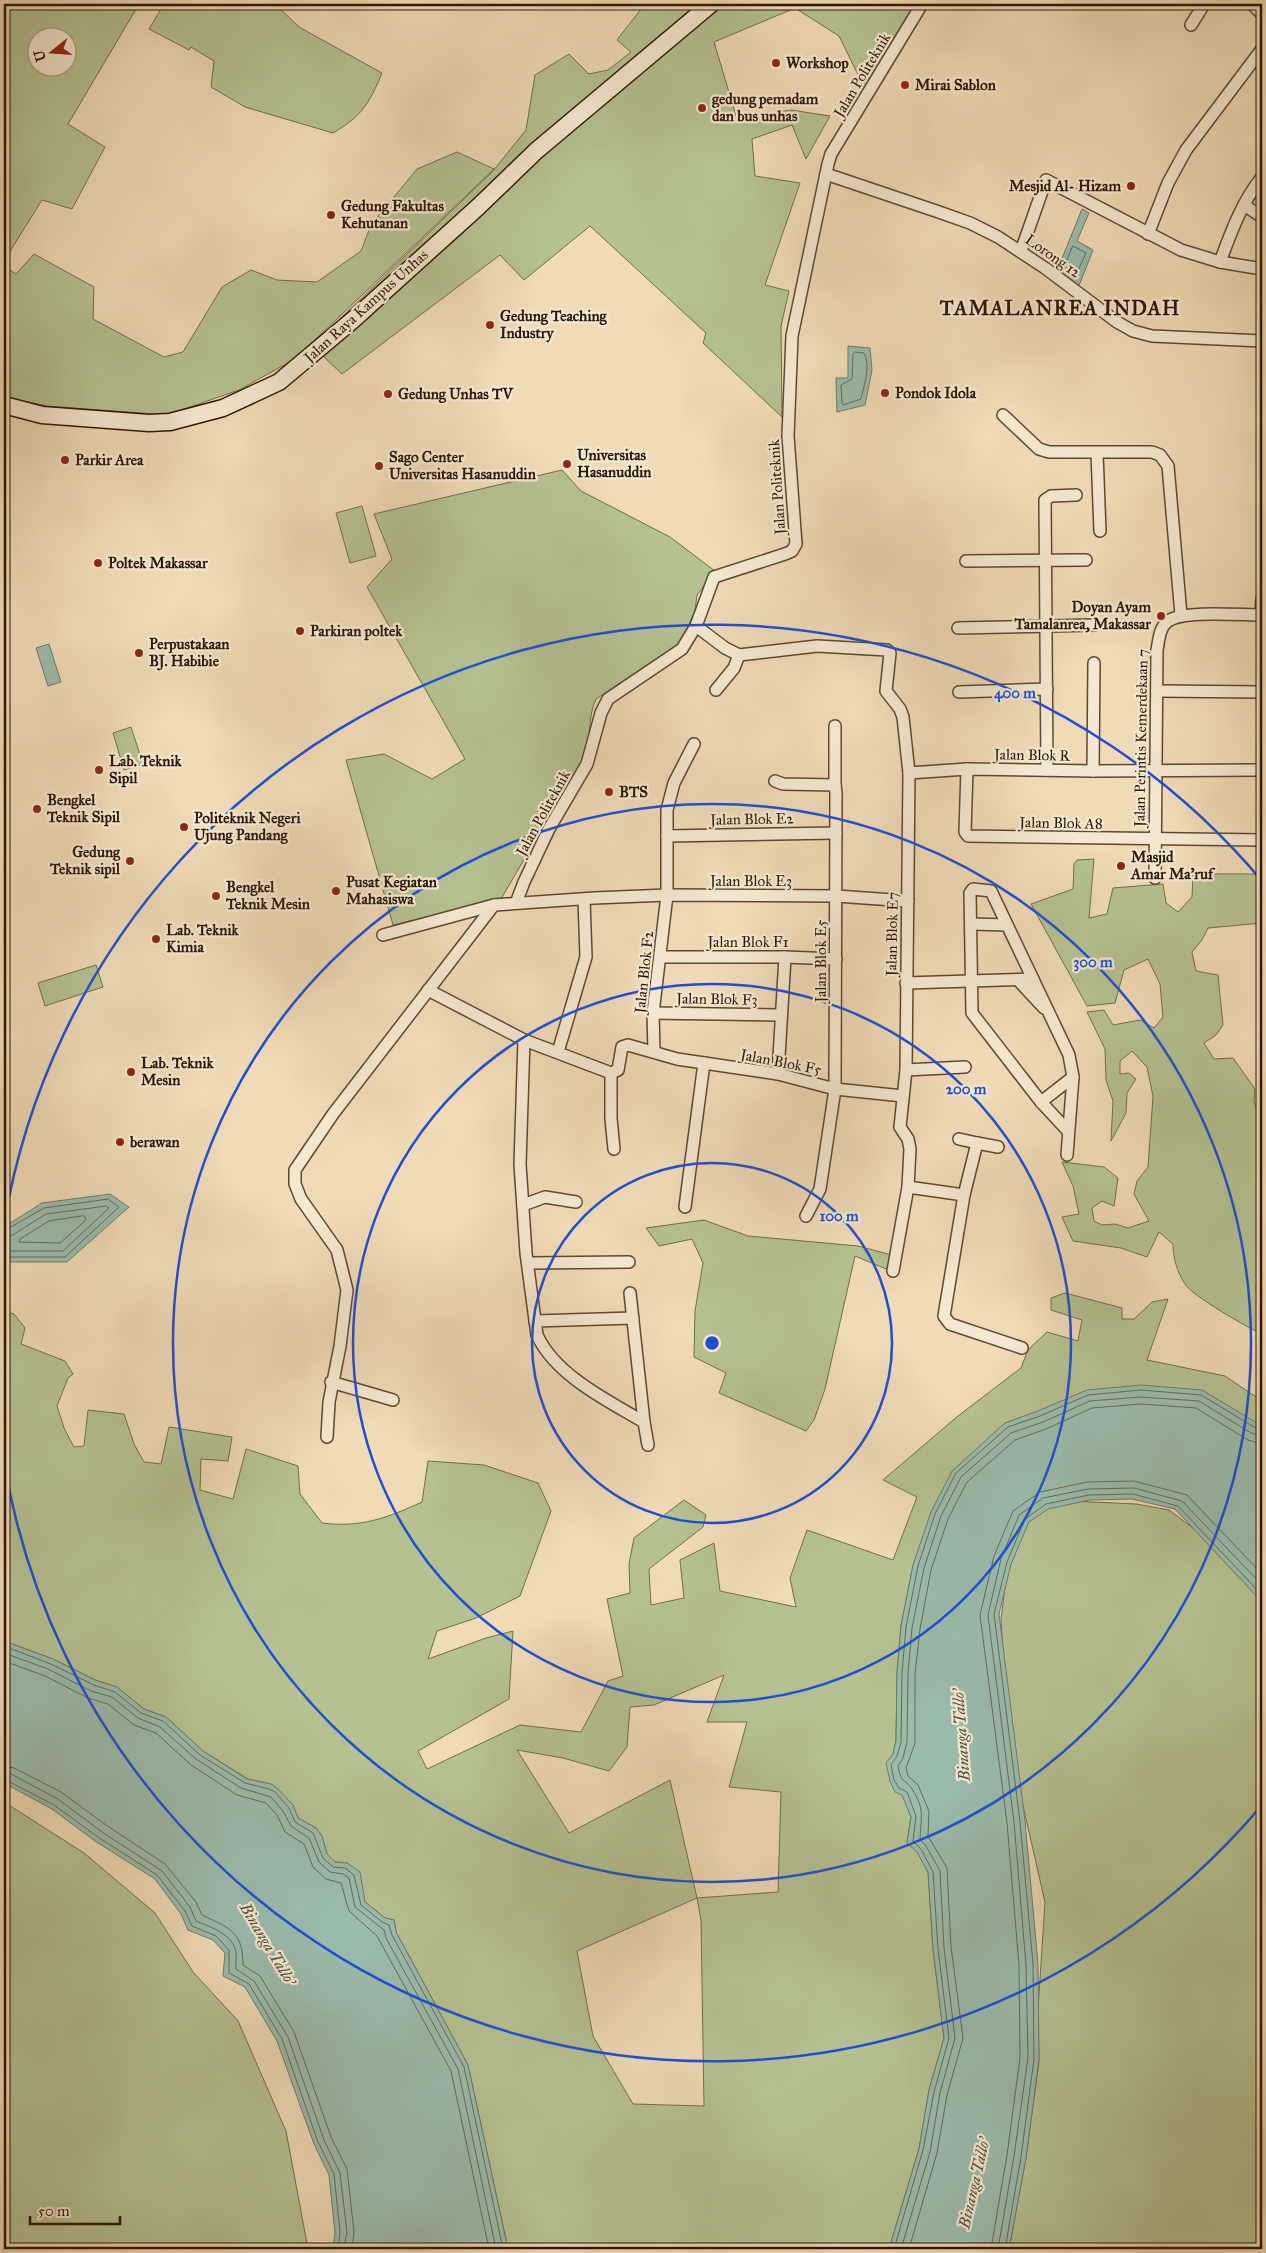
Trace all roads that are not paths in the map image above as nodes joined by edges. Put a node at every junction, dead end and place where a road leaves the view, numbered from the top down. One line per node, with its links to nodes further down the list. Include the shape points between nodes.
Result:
1 (712, 4): 17 (street, Jalan Raya Kampus Unhas, via 536,151 354,319 279,382 222,408 170,422 139,423 42,415)
2 (922, 4): 8 (street, Jalan Politeknik, via 831,154)
3 (1204, 4): 6 (street)
4 (1252, 4): 5 (street)
5 (1262, 14)
6 (1191, 25)
7 (1262, 49): 12 (street, via 1186,150 1168,183)
8 (826, 174): 13 (street, Lorong 12, via 970,223); 30 (street, Jalan Politeknik, via 792,336 788,436 796,544 785,554 714,577)
9 (1262, 177): 10 (street)
10 (1244, 205): 11 (street); 14 (street)
11 (1262, 216)
12 (1148, 234): 13 (street, via 1046,180); 14 (street, via 1181,250)
13 (1021, 251): 16 (street, Lorong 12, via 1133,331 1152,336)
14 (1220, 262): 15 (street)
15 (1262, 269)
16 (1262, 341)
17 (4, 405)
18 (1003, 415): 19 (street, via 1038,449)
19 (1097, 453): 21 (street); 26 (street, via 1152,452 1160,455 1168,466)
20 (1076, 496): 22 (street, via 1051,496 1045,500)
21 (1100, 531)
22 (1046, 560): 23 (street); 24 (street); 28 (street)
23 (1086, 560)
24 (966, 561)
25 (1262, 599): 27 (street)
26 (1181, 615): 27 (street); 36 (street, Jalan Perintis Kemerdekaan 7, via 1167,622 1161,630 1157,650)
27 (1261, 615)
28 (1046, 625): 29 (street); 31 (street); 34 (street)
29 (1095, 625)
30 (696, 626): 32 (street, via 724,648); 58 (street, Jalan Politeknik, via 682,649 608,699 600,713 587,764 549,829)
31 (958, 628)
32 (739, 654): 35 (street, via 734,668); 46 (street, Jalan Blok E7, via 817,646 888,651 886,691 902,717)
33 (1094, 663): 44 (street)
34 (1047, 689): 37 (street); 42 (street)
35 (716, 690)
36 (1157, 691): 38 (street); 45 (street, Jalan Perintis Kemerdekaan 7)
37 (959, 692)
38 (1262, 692)
39 (835, 726): 48 (street, Jalan Blok E5)
40 (694, 744): 50 (street, Jalan Blok F2, via 671,792)
41 (967, 768): 42 (street, Jalan Blok R); 46 (street, Jalan Blok R); 51 (street, Jalan Blok A8, via 965,832 968,836)
42 (1047, 770): 44 (street, Jalan Blok R)
43 (1262, 770): 45 (street, Jalan Blok R)
44 (1093, 771): 45 (street, Jalan Blok R)
45 (1155, 771): 51 (street, Jalan Perintis Kemerdekaan 7)
46 (909, 773): 57 (street, Jalan Blok E7)
47 (774, 780): 48 (street, via 783,784)
48 (835, 785): 49 (street, Jalan Blok E5)
49 (836, 833): 50 (street, Jalan Blok E2); 55 (street, Jalan Blok E5)
50 (667, 836): 54 (street, Jalan Blok F2)
51 (1154, 840): 52 (street, Jalan Blok A8); 53 (street, Jalan Perintis Kemerdekaan 7)
52 (1262, 840)
53 (1155, 878)
54 (667, 895): 55 (street, Jalan Blok E3); 56 (street, Jalan Blok E3); 63 (street, Jalan Blok F2)
55 (836, 896): 57 (street, Jalan Blok E3); 65 (street, Jalan Blok E5)
56 (584, 898): 58 (street, Jalan Blok E3); 75 (street, via 586,957)
57 (908, 902): 69 (street, Jalan Blok E7)
58 (516, 903): 59 (street, Jalan Blok E3)
59 (494, 905): 62 (street, Jalan Blok E3); 70 (street)
60 (971, 924): 61 (street); 61 (street, via 970,893 973,889 991,891); 67 (street)
61 (1007, 925): 66 (street)
62 (383, 935)
63 (661, 957): 64 (street, Jalan Blok F1); 72 (street, Jalan Blok F2)
64 (784, 957): 65 (street, Jalan Blok F1); 73 (street)
65 (836, 959): 83 (street, Jalan Blok E5)
66 (1033, 978): 68 (street); 71 (street)
67 (970, 980): 68 (street); 69 (street); 85 (street, via 974,1015)
68 (1018, 980): 71 (street)
69 (906, 983): 79 (street, Jalan Blok E7)
70 (428, 990): 74 (street); 105 (street, via 333,1114 295,1170 295,1184 301,1199 337,1250 347,1290)
71 (1048, 1012): 82 (street, via 1070,1055)
72 (653, 1014): 73 (street, Jalan Blok F3); 76 (street, Jalan Blok F2)
73 (781, 1015): 81 (street)
74 (524, 1040): 75 (street); 95 (street, via 520,1164)
75 (558, 1052): 80 (street)
76 (654, 1052): 77 (street, Jalan Blok F5); 80 (street, Jalan Blok F5, via 624,1046 618,1070)
77 (704, 1063): 81 (street, Jalan Blok F5); 96 (street)
78 (965, 1067): 79 (street)
79 (906, 1070): 84 (street, Jalan Blok E7)
80 (611, 1073): 90 (street)
81 (778, 1074): 83 (street, Jalan Blok F5)
82 (1073, 1077): 85 (street); 86 (street)
83 (835, 1089): 84 (street, Jalan Blok F5); 97 (street, Jalan Blok E5, via 820,1189)
84 (904, 1096): 92 (street, Jalan Blok E7, via 900,1126 910,1148)
85 (1041, 1102): 86 (street)
86 (1068, 1131): 91 (street)
87 (959, 1139): 88 (street)
88 (977, 1143): 89 (street); 93 (street)
89 (998, 1146)
90 (614, 1149)
91 (1067, 1155)
92 (908, 1186): 93 (street); 100 (street, Jalan Blok E7)
93 (964, 1195): 104 (street, via 944,1316 950,1324)
94 (576, 1202): 95 (street, via 545,1197)
95 (523, 1205): 99 (street)
96 (685, 1207)
97 (806, 1216)
98 (628, 1262): 99 (street)
99 (528, 1263): 103 (street)
100 (892, 1271)
101 (630, 1293): 102 (street)
102 (633, 1318): 103 (street); 107 (street)
103 (535, 1321): 107 (street, via 537,1336 555,1361 590,1391)
104 (1022, 1348)
105 (332, 1382): 106 (street); 108 (street)
106 (393, 1400)
107 (644, 1422): 109 (street)
108 (327, 1437)
109 (648, 1445)

